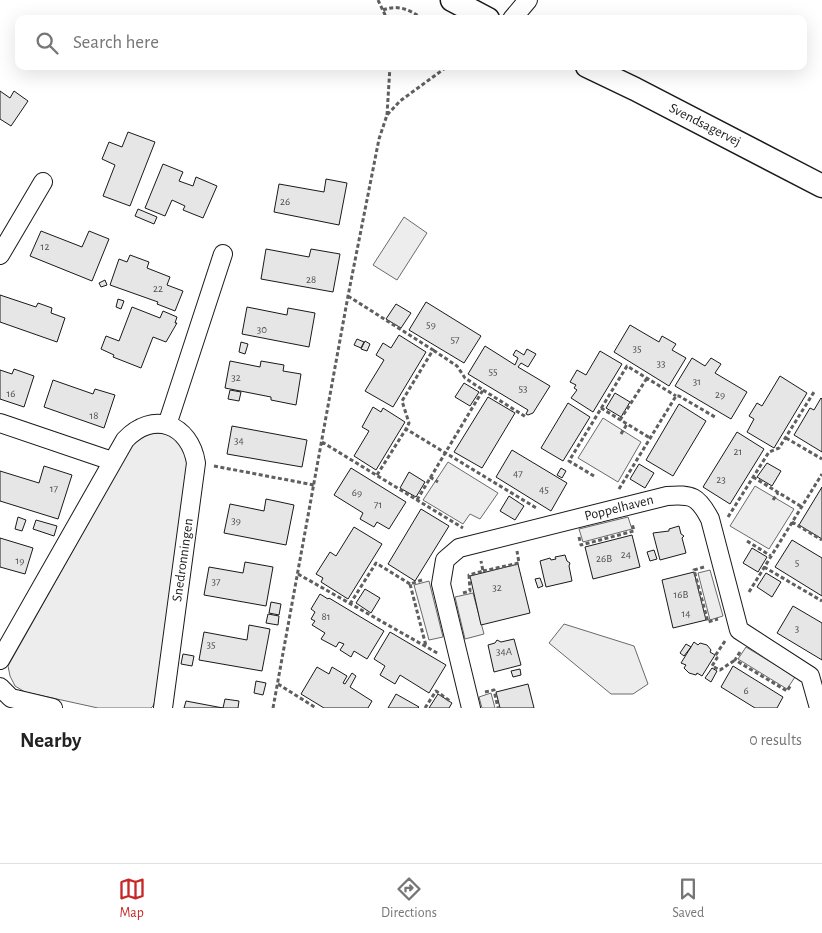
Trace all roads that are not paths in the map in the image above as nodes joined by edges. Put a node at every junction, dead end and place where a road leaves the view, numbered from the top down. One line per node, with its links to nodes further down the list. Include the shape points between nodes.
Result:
1 (452, 0): 3 (street)
2 (528, 0): 4 (street)
3 (480, 15)
4 (515, 15)
5 (595, 70): 7 (street, Svendsagervej)
6 (43, 182): 9 (street)
7 (822, 186)
8 (223, 254): 11 (street)
9 (0, 255)
10 (0, 423): 12 (street)
11 (167, 425): 12 (street, via 144,426 133,431); 17 (street, Snedronningen, via 188,439 196,463)
12 (112, 461): 13 (street)
13 (0, 660)
14 (0, 687): 16 (street, via 11,698)
15 (463, 706): 18 (street, Poppelhaven, via 461,666 441,584 444,560 459,548 481,542 667,496 687,495 702,504 710,519 739,630 810,676)
16 (53, 708)
17 (163, 708)
18 (819, 708)

